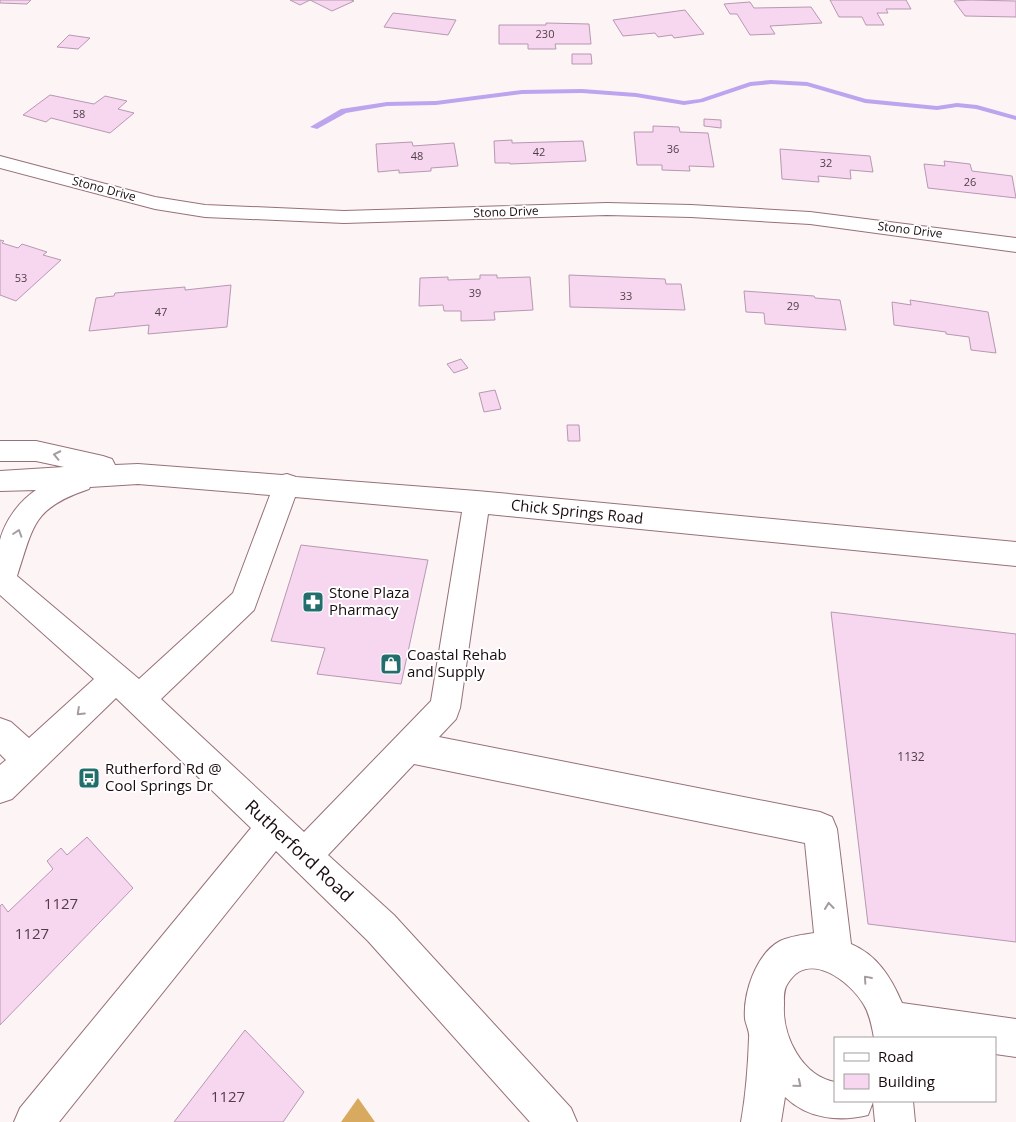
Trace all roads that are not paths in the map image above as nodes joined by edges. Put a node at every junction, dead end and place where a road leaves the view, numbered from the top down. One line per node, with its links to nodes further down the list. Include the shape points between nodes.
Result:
1 (0, 162): 2 (street, Stono Drive, via 155,203 205,211 344,217 607,209 691,211 810,218)
2 (1016, 245)
3 (0, 450): 4 (street, Chick Springs Road, one-way to 3, via 36,451)
4 (138, 474): 5 (street, Chick Springs Road); 6 (street, Chick Springs Road); 9 (street, one-way to 4, via 22,521 38,501 68,484)
5 (0, 481)
6 (287, 484): 7 (street, Chick Springs Road); 10 (street, via 244,601)
7 (477, 502): 8 (street, Chick Springs Road); 12 (street, via 446,708)
8 (1016, 554)
9 (1, 578): 10 (street, Rutherford Road)
10 (127, 689): 13 (street, one-way to 13); 15 (street, Rutherford Road)
11 (0, 733): 13 (street)
12 (410, 748): 16 (street); 17 (street, one-way to 12, via 820,829)
13 (29, 760): 14 (street)
14 (0, 787)
15 (274, 828): 16 (street, Rutherford Road); 23 (street)
16 (304, 856): 24 (street, Rutherford Road, via 381,928)
17 (834, 954): 18 (street, one-way to 17, via 882,999 868,979 852,964); 19 (street, via 816,950 798,952 782,961 771,975 764,994 762,1015)
18 (892, 1029): 20 (street)
19 (767, 1038): 21 (street, one-way to 21, via 778,1064 797,1085 819,1099); 25 (street)
20 (1016, 1038)
21 (834, 1102)
22 (894, 1102): 26 (street)
23 (34, 1122)
24 (557, 1122)
25 (762, 1122)
26 (894, 1122)

